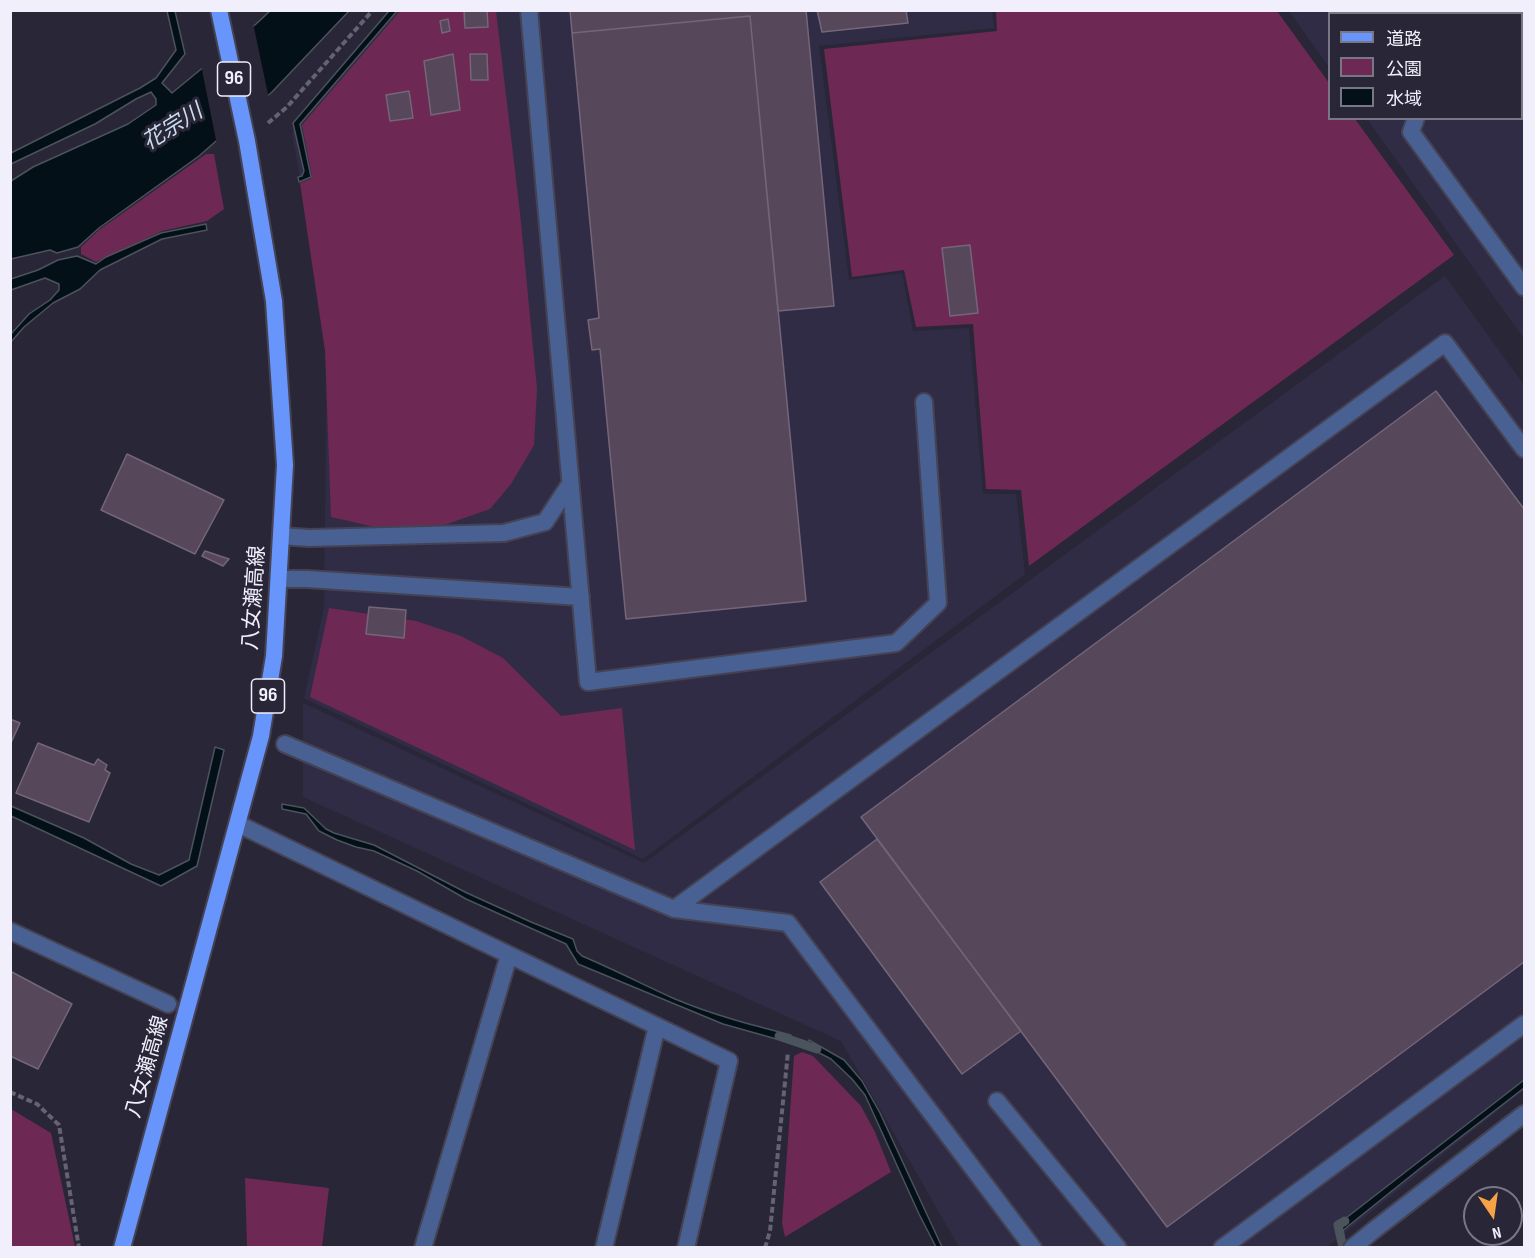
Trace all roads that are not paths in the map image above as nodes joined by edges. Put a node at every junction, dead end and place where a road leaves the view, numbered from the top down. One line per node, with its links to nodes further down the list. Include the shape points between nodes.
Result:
1 (219, 10): 8 (main road, 八女瀬高線 / 96, via 246,135 274,301 285,465)
2 (529, 10): 7 (street)
3 (1415, 120): 4 (street, via 1412,132)
4 (1524, 287)
5 (924, 402): 10 (street, via 938,603 896,643 588,682)
6 (1524, 449): 13 (street, via 1445,343)
7 (570, 484): 8 (street, via 545,522 504,533); 10 (street)
8 (281, 536): 9 (main road, 八女瀬高線 / 96)
9 (279, 579): 10 (street); 12 (main road, 八女瀬高線 / 96, via 274,656 261,736)
10 (581, 597)
11 (285, 744): 13 (street)
12 (238, 824): 15 (street); 21 (main road, 八女瀬高線 / 96)
13 (674, 909): 25 (street, via 788,923)
14 (10, 930): 16 (street)
15 (508, 955): 18 (street); 22 (street)
16 (168, 1004)
17 (1524, 1024): 27 (street)
18 (657, 1026): 23 (street); 24 (street, via 729,1061)
19 (997, 1101): 26 (street)
20 (1524, 1114): 28 (street)
21 (122, 1248)
22 (423, 1248)
23 (604, 1248)
24 (686, 1248)
25 (1033, 1248)
26 (1118, 1248)
27 (1222, 1248)
28 (1352, 1248)

